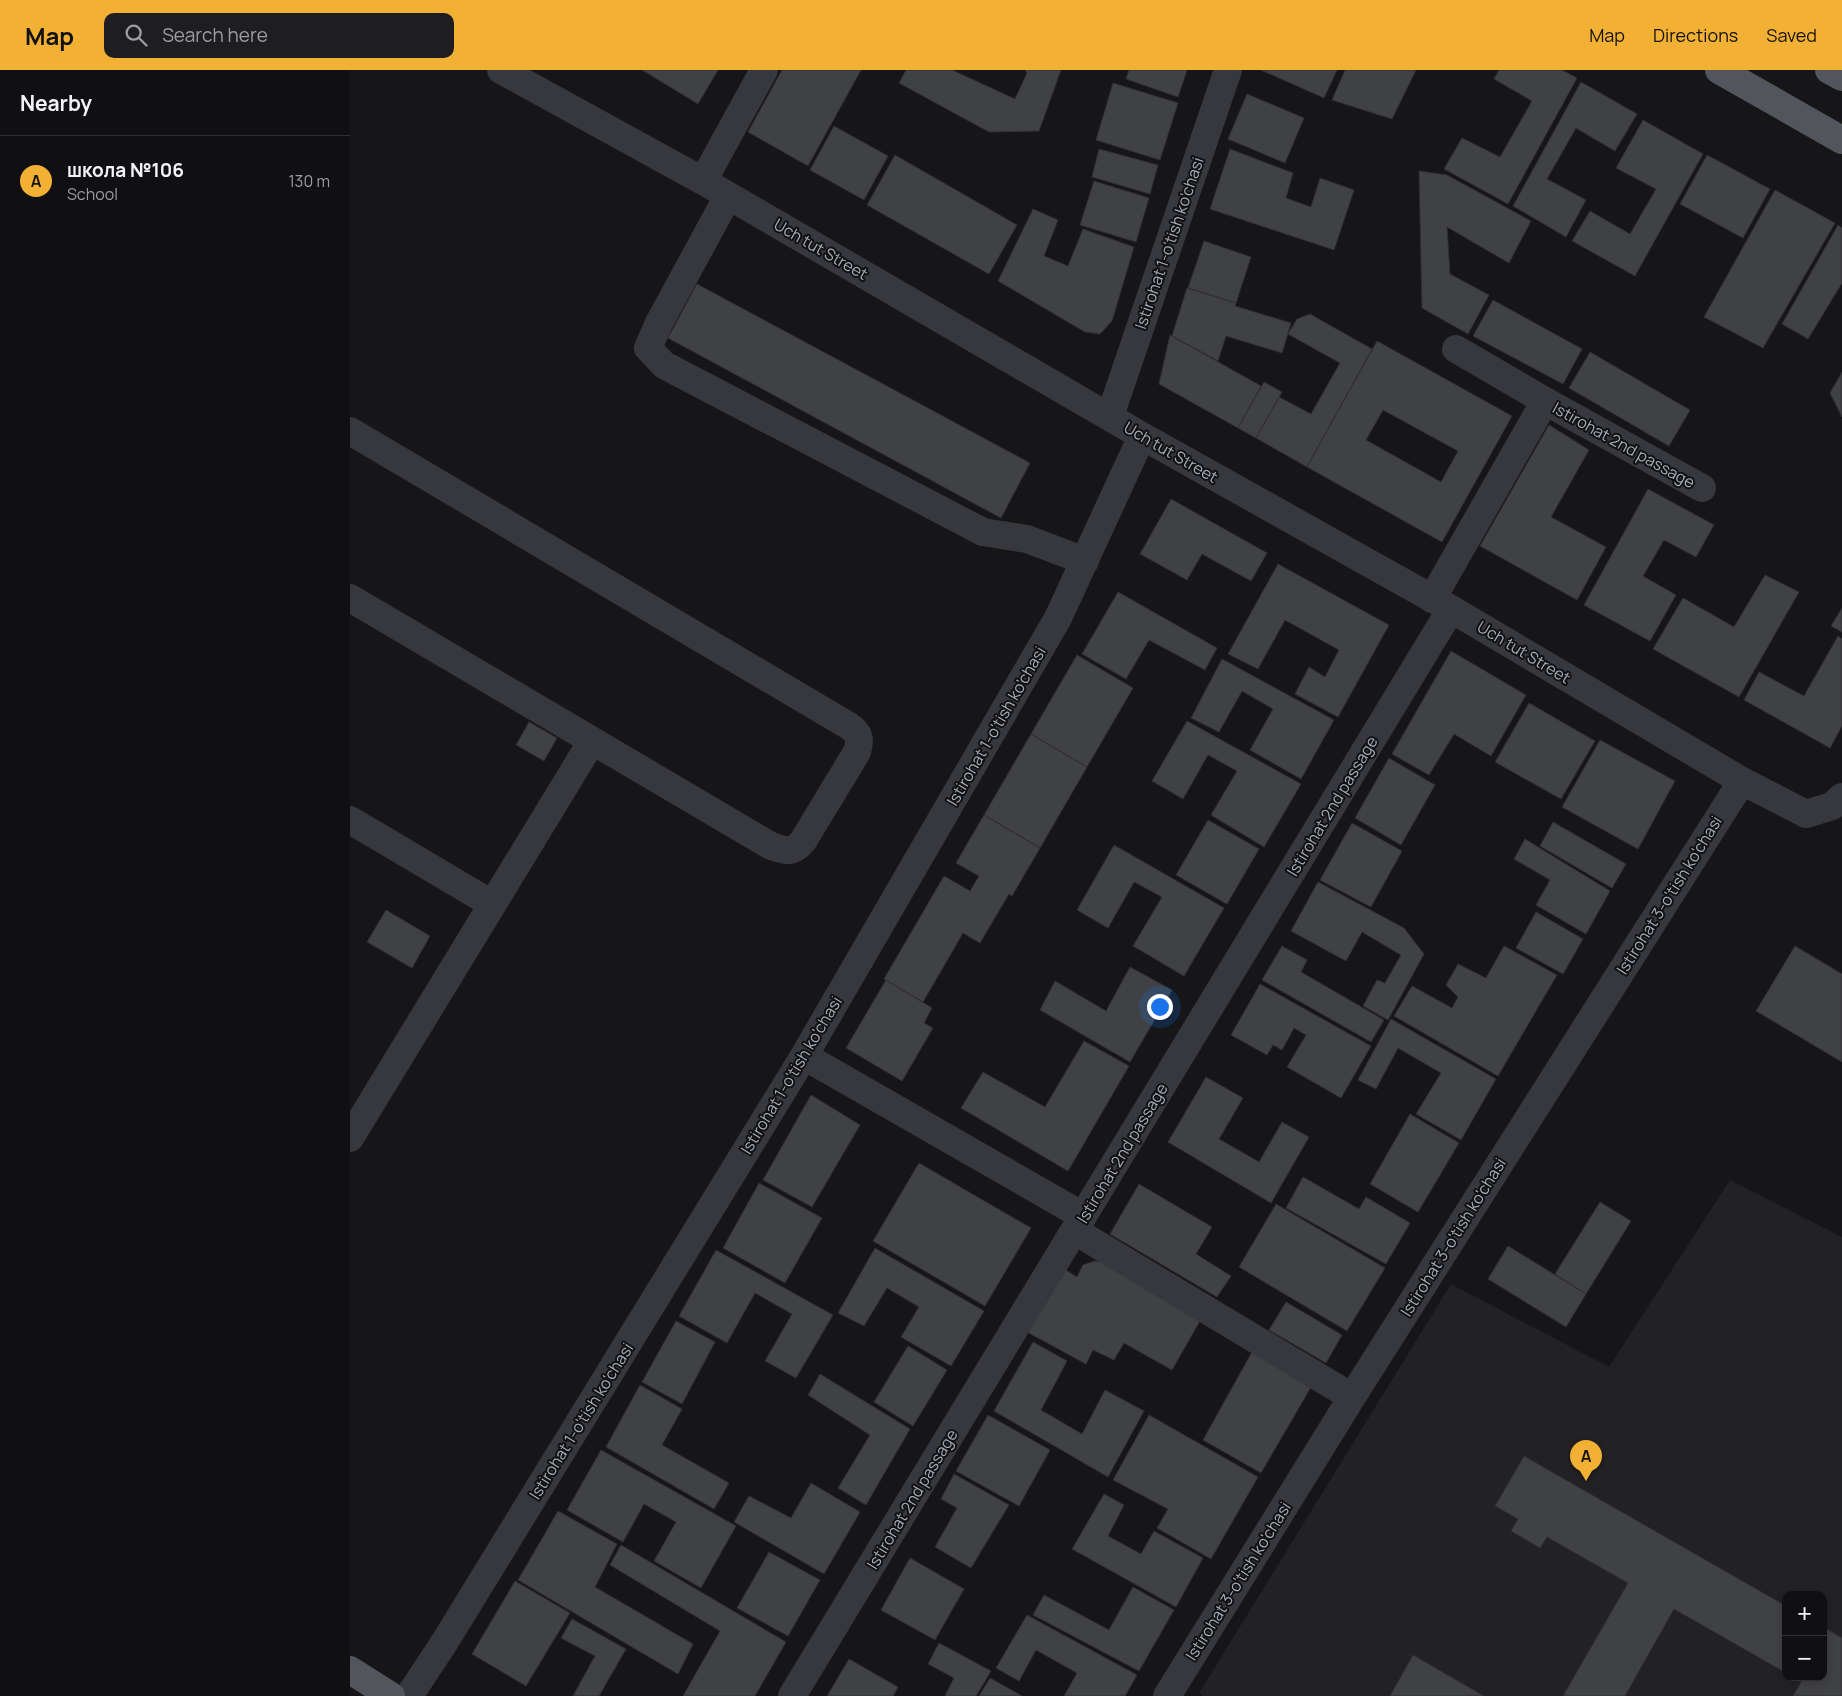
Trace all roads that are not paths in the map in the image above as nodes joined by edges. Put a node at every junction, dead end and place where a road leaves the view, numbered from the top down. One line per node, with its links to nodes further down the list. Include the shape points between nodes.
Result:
1 (501, 70): 8 (street, Uch tut Street)
2 (764, 70): 8 (street)
3 (1228, 70): 12 (street, Istirohat 1-o'tish ko'chasi)
4 (1719, 70): 7 (main road)
5 (1829, 70): 6 (main road)
6 (1842, 77)
7 (1842, 140)
8 (703, 181): 9 (street, Uch tut Street)
9 (728, 196): 12 (street, Uch tut Street); 16 (street, via 658,323 648,348 653,354 664,365 983,532 1027,539)
10 (1456, 349): 11 (street, Istirohat 2nd passage)
11 (1545, 401): 15 (street, Istirohat 2nd passage); 18 (street, Istirohat 2nd passage)
12 (1110, 416): 14 (street, Uch tut Street)
13 (350, 432): 19 (street, via 849,726 857,732 860,742 803,841 797,848 786,851 772,846)
14 (1142, 436): 16 (street, Istirohat 1-o'tish ko'chasi); 18 (street, Uch tut Street)
15 (1702, 488)
16 (1085, 561): 24 (street, Istirohat 1-o'tish ko'chasi, via 1054,626)
17 (350, 598): 19 (street)
18 (1442, 604): 20 (street, Uch tut Street); 26 (street, Istirohat 2nd passage)
19 (592, 741): 23 (street)
20 (1742, 781): 21 (street, Uch tut Street, via 1806,814 1832,806); 27 (street, Istirohat 3-o'tish ko'chasi)
21 (1842, 797)
22 (350, 820): 23 (street)
23 (492, 904): 25 (street)
24 (804, 1056): 26 (street); 30 (street, Istirohat 1-o'tish ko'chasi)
25 (350, 1138)
26 (1079, 1223): 27 (street); 31 (street, Istirohat 2nd passage)
27 (1352, 1397): 32 (street, Istirohat 3-o'tish ko'chasi)
28 (350, 1670): 29 (main road)
29 (391, 1696)
30 (409, 1696)
31 (792, 1696)
32 (1167, 1696)

